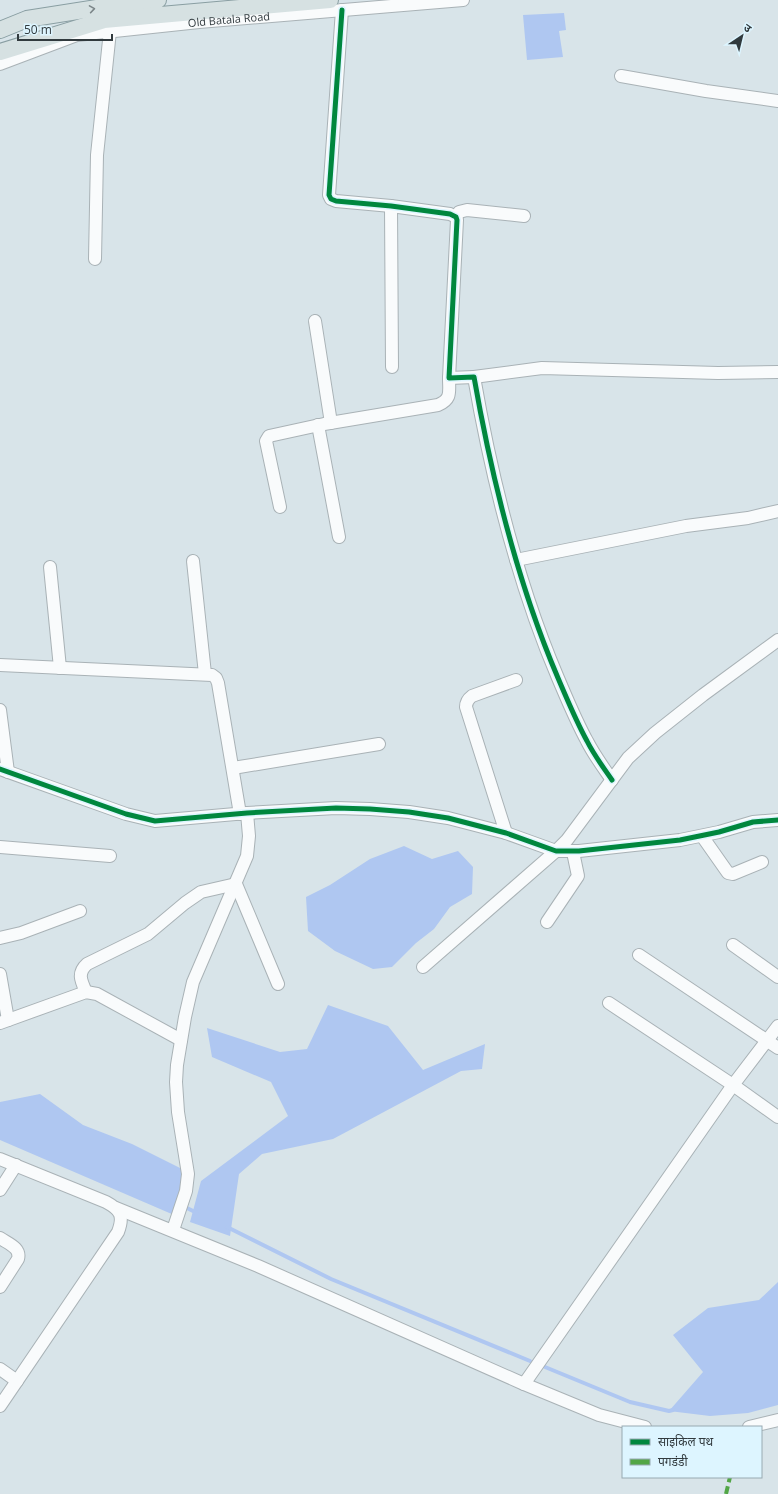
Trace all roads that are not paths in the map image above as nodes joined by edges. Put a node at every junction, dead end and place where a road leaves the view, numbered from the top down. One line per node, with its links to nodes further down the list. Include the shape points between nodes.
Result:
1 (158, 0): 4 (main road, one-way to 1, via 26,20)
2 (463, 0): 3 (street, Old Batala Road)
3 (336, 5): 5 (street, Old Batala Road); 6 (main road, via 104,20); 10 (street, via 329,195 331,199 336,200)
4 (0, 30)
5 (110, 31): 7 (street, Old Batala Road, via 77,35); 13 (street, via 97,155)
6 (0, 52)
7 (0, 64)
8 (621, 76): 9 (street)
9 (778, 101)
10 (391, 206): 12 (street); 15 (street)
11 (524, 216): 12 (street, via 467,210 459,212)
12 (456, 217): 18 (street)
13 (94, 259)
14 (315, 321): 19 (street)
15 (392, 367)
16 (778, 372): 17 (street, via 718,373 542,368)
17 (474, 377): 18 (street); 25 (street, via 493,475)
18 (450, 378): 19 (street, via 448,396 438,405)
19 (331, 423): 20 (street)
20 (318, 425): 21 (street, via 270,436 267,439); 23 (street)
21 (280, 507)
22 (778, 511): 25 (street, via 748,518 686,526)
23 (339, 537)
24 (193, 560): 30 (street)
25 (516, 560): 36 (street, via 546,652 577,723)
26 (50, 567): 29 (street)
27 (778, 640): 36 (street, via 655,732 628,758)
28 (0, 665): 29 (street)
29 (60, 668): 30 (street)
30 (205, 674): 34 (street, via 212,675 218,683)
31 (516, 680): 39 (street, via 472,696 466,703)
32 (0, 710): 35 (street)
33 (378, 744): 34 (street)
34 (233, 768): 37 (street)
35 (4, 770): 37 (street, via 155,821)
36 (612, 780): 42 (street)
37 (244, 813): 39 (street, via 336,808 378,809 437,816); 46 (street, via 249,846)
38 (778, 820): 40 (street, via 753,822)
39 (506, 833): 42 (street)
40 (702, 836): 43 (street); 45 (street, via 728,873 733,874)
41 (0, 847): 44 (street)
42 (556, 851): 43 (street); 52 (street)
43 (573, 852): 48 (street, via 578,876)
44 (110, 856)
45 (762, 862)
46 (236, 884): 55 (street); 56 (street, via 201,892 148,934 87,964 80,973); 60 (street, via 193,982)
47 (80, 911): 49 (street)
48 (547, 922)
49 (0, 938)
50 (733, 945): 54 (street)
51 (639, 954): 61 (street)
52 (423, 967)
53 (0, 974): 58 (street)
54 (778, 977)
55 (278, 984)
56 (86, 992): 58 (street); 60 (street, via 97,994)
57 (609, 1003): 63 (street)
58 (4, 1022)
59 (778, 1026): 61 (street)
60 (181, 1040): 69 (street, via 176,1082 188,1174 186,1191)
61 (768, 1040): 62 (street); 63 (street)
62 (778, 1048)
63 (733, 1085): 64 (street); 74 (street)
64 (778, 1117)
65 (0, 1159): 66 (street)
66 (16, 1165): 67 (street); 68 (street)
67 (0, 1190)
68 (116, 1208): 69 (street); 73 (street, via 121,1216 118,1232)
69 (173, 1230): 74 (street)
70 (0, 1238): 71 (street, via 16,1248 20,1254)
71 (0, 1287)
72 (0, 1369): 73 (street)
73 (17, 1381): 75 (street)
74 (524, 1384): 77 (street, via 599,1415)
75 (0, 1406)
76 (778, 1420): 78 (street)
77 (641, 1426)
78 (753, 1426)

